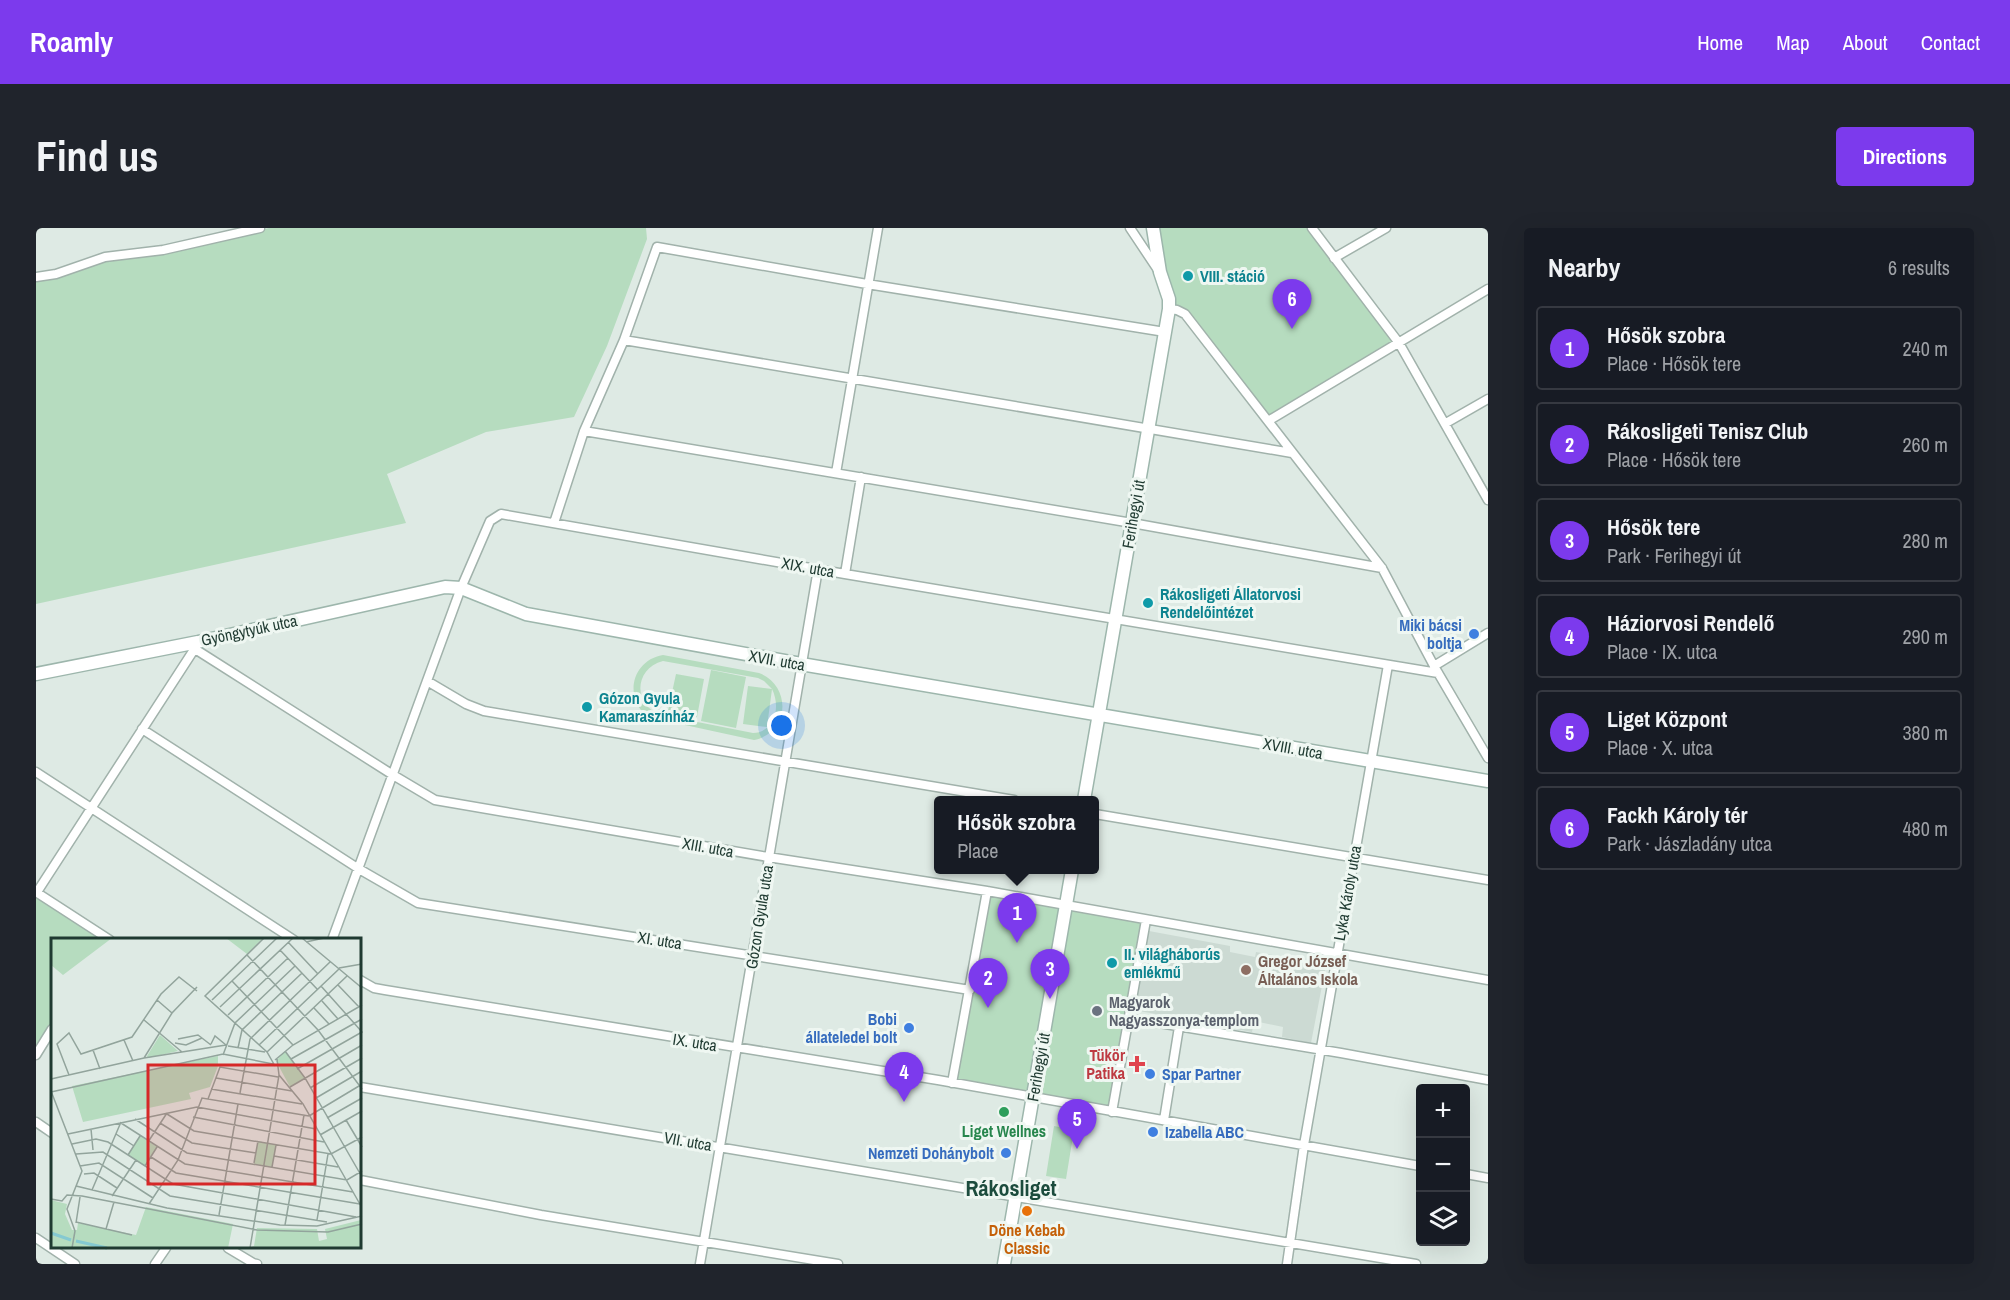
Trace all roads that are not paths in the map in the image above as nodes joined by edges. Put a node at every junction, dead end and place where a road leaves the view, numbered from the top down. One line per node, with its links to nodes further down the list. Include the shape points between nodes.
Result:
1 (260, 228): 9 (street, via 163,250 105,257)
2 (878, 228): 10 (street)
3 (1130, 228): 8 (street)
4 (1153, 228): 8 (street, Ferihegyi út)
5 (1312, 228): 7 (street)
6 (1386, 228): 7 (street)
7 (1334, 258): 15 (street)
8 (1160, 272): 12 (street, Ferihegyi út)
9 (36, 277)
10 (867, 284): 13 (street); 14 (street, via 657,247); 16 (street)
11 (1488, 289): 15 (street)
12 (1169, 309): 13 (street, Ferihegyi út); 18 (street, via 1185,314)
13 (1165, 332): 20 (street, Ferihegyi út)
14 (624, 340): 16 (street); 21 (street)
15 (1399, 343): 18 (street); 19 (street)
16 (853, 377): 20 (street); 23 (street)
17 (1488, 399): 19 (street)
18 (1268, 421): 22 (street)
19 (1446, 423): 25 (street)
20 (1149, 427): 22 (street); 27 (street, Ferihegyi út)
21 (584, 431): 23 (street); 26 (street)
22 (1292, 453): 28 (street)
23 (836, 473): 24 (street)
24 (861, 477): 27 (street); 30 (street)
25 (1488, 500)
26 (554, 523): 29 (street, XIX. utca); 31 (street, XIX. utca, via 501,514 490,521)
27 (1132, 523): 28 (street); 32 (street, Ferihegyi út)
28 (1382, 568): 37 (street)
29 (818, 569): 30 (street, XIX. utca); 35 (street, Gózon Gyula utca)
30 (845, 574): 32 (street, XIX. utca)
31 (461, 588): 34 (street, Gyöngytyúk utca, via 445,587); 35 (street, XVII. utca, via 526,614); 39 (street)
32 (1115, 618): 36 (street, XIX. utca); 40 (street, Ferihegyi út)
33 (1488, 633): 37 (street)
34 (197, 645): 38 (street, Gyöngytyúk utca); 41 (street); 46 (street, XIII. utca)
35 (801, 664): 40 (street, XVII. utca); 44 (street, Gózon Gyula utca)
36 (1388, 665): 37 (street, XIX. utca); 43 (street, Lyka Károly utca)
37 (1436, 669): 42 (street)
38 (36, 674)
39 (428, 681): 44 (street, via 484,711); 46 (street)
40 (1098, 714): 43 (street, XVIII. utca); 49 (street, Ferihegyi út)
41 (142, 729): 50 (street); 54 (street, XI. utca)
42 (1488, 758)
43 (1370, 761): 47 (street, XVIII. utca); 53 (street, Lyka Károly utca)
44 (785, 762): 48 (street); 52 (street, Gózon Gyula utca)
45 (36, 772): 50 (street)
46 (393, 775): 52 (street, XIII. utca, via 435,800); 54 (street)
47 (1488, 782)
48 (985, 796)
49 (1085, 796)
50 (91, 808): 58 (street); 62 (street)
51 (1099, 815): 53 (street)
52 (768, 857): 57 (street, XIII. utca); 65 (street, Gózon Gyula utca)
53 (1354, 857): 56 (street); 64 (street, Lyka Károly utca)
54 (359, 869): 63 (street); 65 (street, XI. utca, via 418,903)
55 (1071, 874): 59 (street, Ferihegyi út)
56 (1488, 880)
57 (987, 891): 59 (street, XIII. utca); 68 (street)
58 (36, 892): 61 (street)
59 (1066, 906): 60 (street, XIII. utca); 78 (street, Ferihegyi út)
60 (1146, 920): 64 (street, XIII. utca); 69 (street)
61 (107, 938)
62 (291, 938)
63 (333, 938)
64 (1336, 953): 66 (street, XIII. utca); 73 (street, Lyka Károly utca)
65 (753, 954): 68 (street, XI. utca); 72 (street, Gózon Gyula utca)
66 (1488, 980)
67 (362, 981): 72 (street, IX. utca, via 385,990)
68 (970, 990): 76 (street)
69 (1129, 1018): 70 (street); 79 (street)
70 (1179, 1027): 73 (street); 80 (street)
71 (51, 1031): 74 (street)
72 (737, 1049): 76 (street, IX. utca); 84 (street, Gózon Gyula utca)
73 (1320, 1050): 75 (street); 83 (street, Lyka Károly utca)
74 (36, 1055)
75 (1488, 1080)
76 (952, 1083): 78 (street, IX. utca)
77 (362, 1087): 84 (street, VII. utca)
78 (1033, 1098): 79 (street, IX. utca); 89 (street, Ferihegyi út)
79 (1112, 1112): 80 (street, IX. utca)
80 (1164, 1120): 83 (street, IX. utca)
81 (36, 1122): 82 (street)
82 (51, 1132)
83 (1304, 1145): 85 (street, IX. utca); 92 (street, Lyka Károly utca)
84 (719, 1147): 89 (street, VII. utca); 91 (street, Gózon Gyula utca)
85 (1416, 1165)
86 (1470, 1175): 87 (street)
87 (1488, 1178)
88 (362, 1180): 91 (street)
89 (1016, 1196): 92 (street, VII. utca); 102 (street, Ferihegyi út)
90 (36, 1238): 93 (street)
91 (704, 1243): 100 (street, Gózon Gyula utca); 101 (street)
92 (1290, 1243): 103 (street, Lyka Károly utca); 104 (street, VII. utca)
93 (51, 1248)
94 (52, 1249): 97 (street)
95 (165, 1249): 98 (street)
96 (230, 1249): 99 (street)
97 (75, 1264)
98 (155, 1264)
99 (257, 1264)
100 (700, 1264)
101 (838, 1264)
102 (1004, 1264)
103 (1287, 1264)
104 (1416, 1264)

